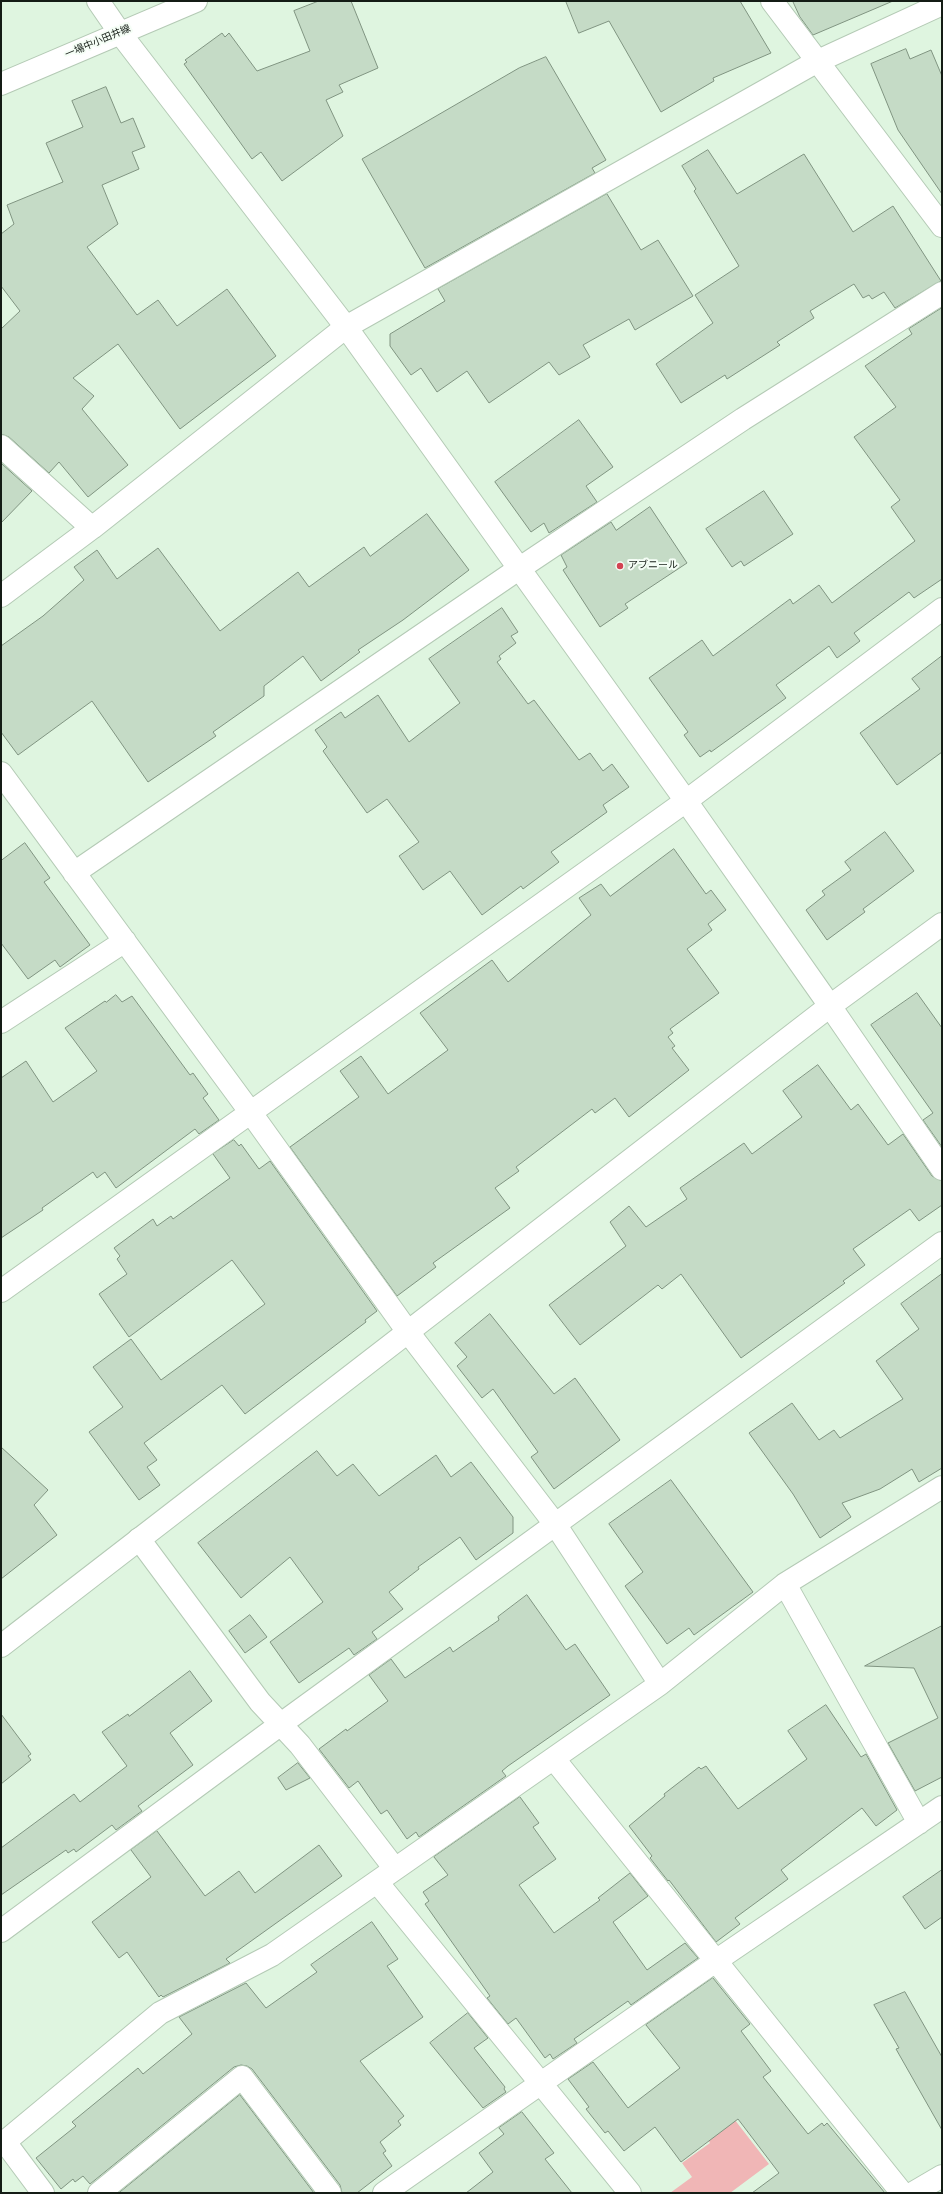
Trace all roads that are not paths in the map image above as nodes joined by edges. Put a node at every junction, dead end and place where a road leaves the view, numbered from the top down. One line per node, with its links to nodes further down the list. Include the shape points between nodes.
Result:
1 (98, 1): 5 (street)
2 (196, 1): 5 (street, 一場中小田井線)
3 (772, 1): 6 (street)
4 (942, 4): 6 (street)
5 (120, 33): 7 (street, 一場中小田井線); 10 (street)
6 (816, 62): 8 (street); 10 (street)
7 (1, 84)
8 (942, 226)
9 (942, 293): 13 (street, via 743,418)
10 (346, 327): 12 (street); 13 (street)
11 (1, 446): 12 (street)
12 (92, 528): 14 (street)
13 (520, 568): 17 (street); 18 (street)
14 (1, 596)
15 (942, 609): 17 (street)
16 (1, 773): 18 (street)
17 (686, 801): 21 (street); 23 (street)
18 (74, 873): 20 (street)
19 (942, 924): 21 (street)
20 (125, 941): 22 (street); 23 (street)
21 (830, 1006): 24 (street); 27 (street)
22 (1, 1022)
23 (251, 1113): 26 (street); 27 (street)
24 (942, 1169)
25 (942, 1243): 29 (street)
26 (1, 1291)
27 (408, 1332): 29 (street); 30 (street)
28 (942, 1487): 31 (street)
29 (555, 1524): 33 (street); 34 (street)
30 (140, 1539): 32 (street); 34 (street, via 260,1702)
31 (785, 1584): 33 (street); 37 (street)
32 (1, 1646)
33 (660, 1684): 35 (street)
34 (280, 1724): 38 (street, via 300,1745); 40 (street)
35 (554, 1759): 38 (street); 41 (street)
36 (942, 1808): 37 (street)
37 (919, 1823): 41 (street)
38 (395, 1869): 39 (street)
39 (376, 1882): 42 (street); 43 (street, via 272,1955 160,2013)
40 (1, 1931)
41 (717, 1960): 42 (street); 50 (street)
42 (542, 2083): 48 (street); 49 (street)
43 (3, 2144): 45 (street)
44 (942, 2176): 51 (street)
45 (43, 2193)
46 (99, 2193): 47 (street, via 242,2077)
47 (330, 2193)
48 (384, 2193)
49 (630, 2193)
50 (902, 2193)
51 (913, 2193)

